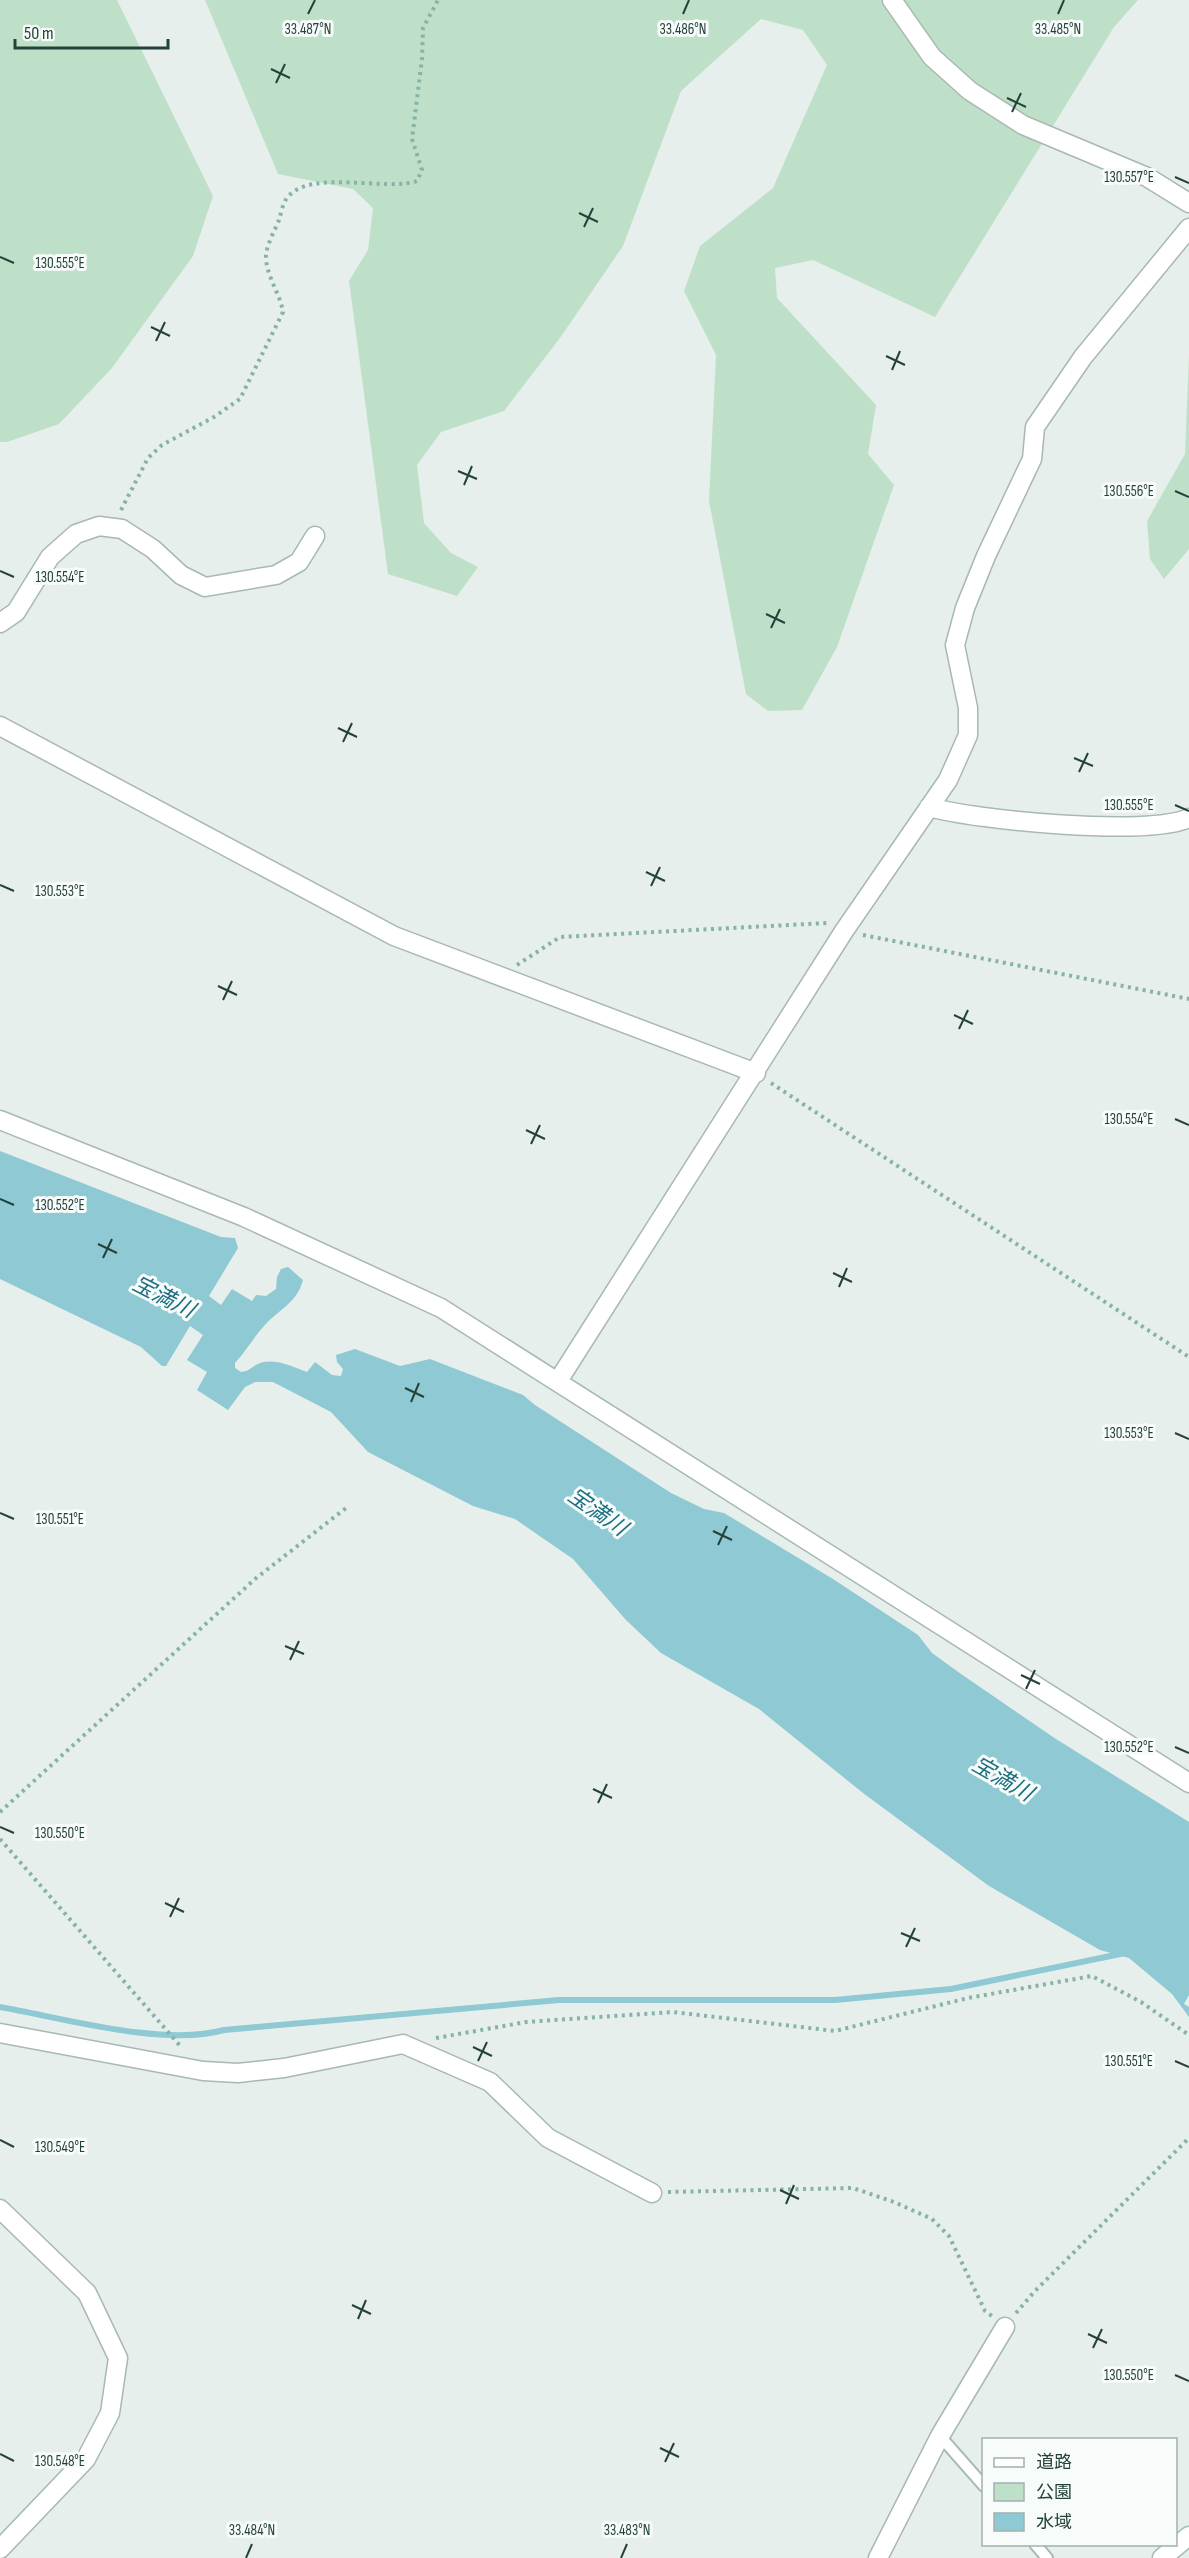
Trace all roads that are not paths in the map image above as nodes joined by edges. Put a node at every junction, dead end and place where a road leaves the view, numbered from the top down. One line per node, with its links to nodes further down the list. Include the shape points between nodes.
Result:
1 (892, 0): 2 (street, via 932,57 970,91 1023,125 1147,177)
2 (1189, 203)
3 (1189, 228): 7 (street, via 1083,357 1035,427 1032,459 965,608 955,645 968,708 968,735 948,780)
4 (315, 536): 5 (street, via 299,562 276,575 205,587 180,575 153,549 122,529 99,526 76,534 50,557 16,612)
5 (0, 623)
6 (0, 726): 9 (street, via 394,936)
7 (929, 807): 8 (street, via 1027,822 1155,826); 9 (street, via 844,931)
8 (1189, 818)
9 (756, 1073): 11 (street)
10 (0, 1120): 11 (street, via 244,1217 441,1308)
11 (558, 1381): 12 (street)
12 (1189, 1783)
13 (0, 2033): 14 (street, via 202,2071 238,2073 284,2068 403,2043 490,2082 548,2138)
14 (652, 2193)
15 (0, 2209): 23 (street, via 87,2293 118,2358 110,2413 86,2459)
16 (1005, 2327): 17 (street)
17 (940, 2436): 18 (lane); 24 (street)
18 (982, 2484)
19 (1189, 2536): 21 (street)
20 (1037, 2546): 25 (lane)
21 (1177, 2546)
22 (1177, 2546): 26 (street)
23 (0, 2549)
24 (878, 2558)
25 (1047, 2558)
26 (1162, 2558)

